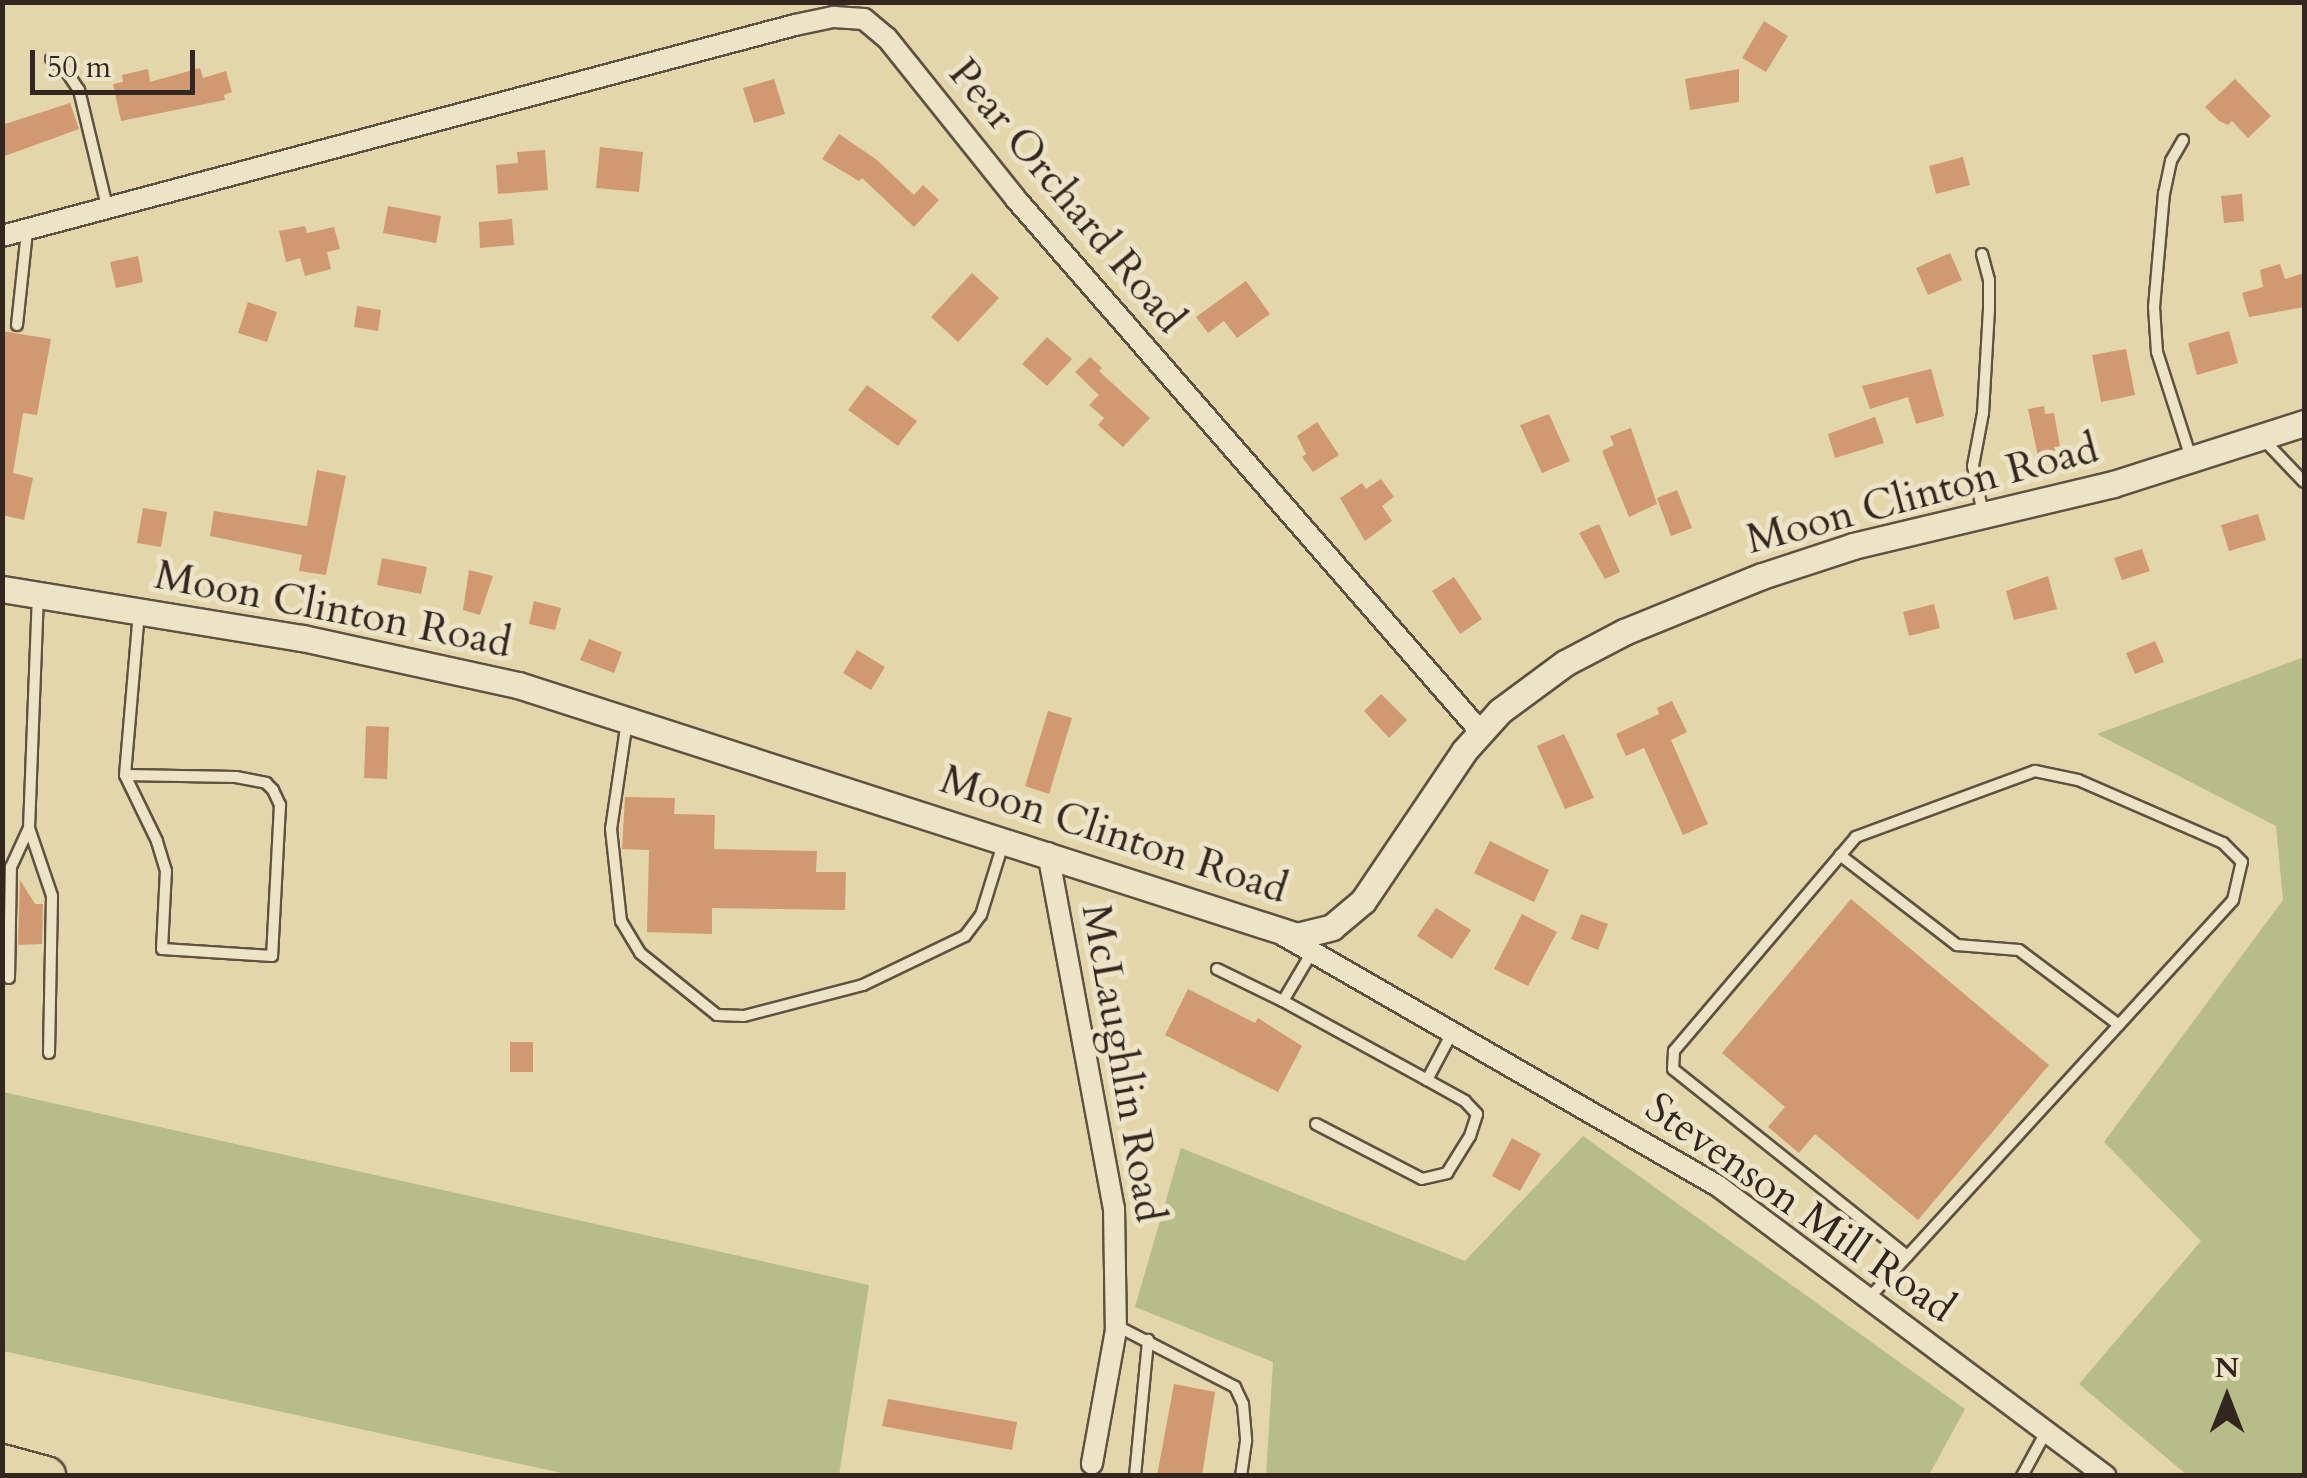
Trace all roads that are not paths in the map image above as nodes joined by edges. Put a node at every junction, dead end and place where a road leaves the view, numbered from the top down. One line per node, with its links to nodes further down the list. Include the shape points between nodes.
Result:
1 (50, 59): 3 (lane, via 79,90)
2 (2183, 140): 10 (lane, via 2164,193 2154,307 2157,352)
3 (108, 208): 4 (street, Pear Orchard Road); 17 (street, Pear Orchard Road, via 795,26 864,19 888,38 1040,228)
4 (27, 230): 5 (street, Pear Orchard Road); 7 (lane)
5 (2, 236)
6 (1982, 254): 12 (lane, via 1989,309 1974,466)
7 (17, 324)
8 (2304, 422): 9 (street, Moon Clinton Road)
9 (2261, 436): 10 (street, Moon Clinton Road); 11 (lane)
10 (2191, 459): 12 (street, Moon Clinton Road)
11 (2303, 479)
12 (1983, 514): 17 (street, Moon Clinton Road, via 1853,546 1624,632 1544,677)
13 (2, 589): 14 (street, Moon Clinton Road)
14 (38, 594): 15 (street, Moon Clinton Road); 19 (lane)
15 (140, 611): 16 (street, Moon Clinton Road, via 456,669); 18 (lane)
16 (627, 720): 20 (street, Moon Clinton Road); 20 (lane, via 611,828 620,921 640,954 717,1015 744,1016 863,986 965,936 981,915)
17 (1480, 732): 23 (street, Moon Clinton Road, via 1350,915 1312,933)
18 (125, 776): 18 (lane, via 166,871 162,949 272,956 280,804 273,790 236,777)
19 (28, 828): 26 (lane, via 10,868); 30 (lane, via 52,896)
20 (1004, 839): 21 (street, Moon Clinton Road)
21 (1048, 852): 23 (street, Moon Clinton Road); 35 (street, McLaughlin Road, via 1111,1176)
22 (1840, 856): 28 (lane, via 1957,945 2019,950); 28 (lane, via 1856,837 2034,771 2078,780 2223,843 2242,862 2233,900); 33 (lane, via 1674,1050 1673,1069)
23 (1281, 934): 24 (street, Stevenson Mill Road)
24 (1313, 951): 27 (lane); 29 (street, Stevenson Mill Road)
25 (1218, 969): 27 (lane)
26 (9, 978)
27 (1283, 1001): 31 (lane)
28 (2119, 1025): 33 (lane)
29 (1453, 1031): 31 (lane); 34 (street, Stevenson Mill Road, via 1718,1186)
30 (50, 1053)
31 (1427, 1080): 32 (lane, via 1476,1114 1448,1173 1422,1179)
32 (1316, 1124)
33 (1908, 1256): 34 (lane)
34 (1868, 1299): 37 (street, Stevenson Mill Road)
35 (1116, 1326): 36 (lane); 39 (street, McLaughlin Road)
36 (1148, 1340): 41 (lane); 42 (lane, via 1236,1387 1246,1441)
37 (2046, 1431): 43 (lane); 44 (street, Stevenson Mill Road)
38 (2, 1464): 40 (highway)
39 (1092, 1464)
40 (46, 1476)
41 (1135, 1476)
42 (1241, 1476)
43 (2022, 1476)
44 (2105, 1476)

